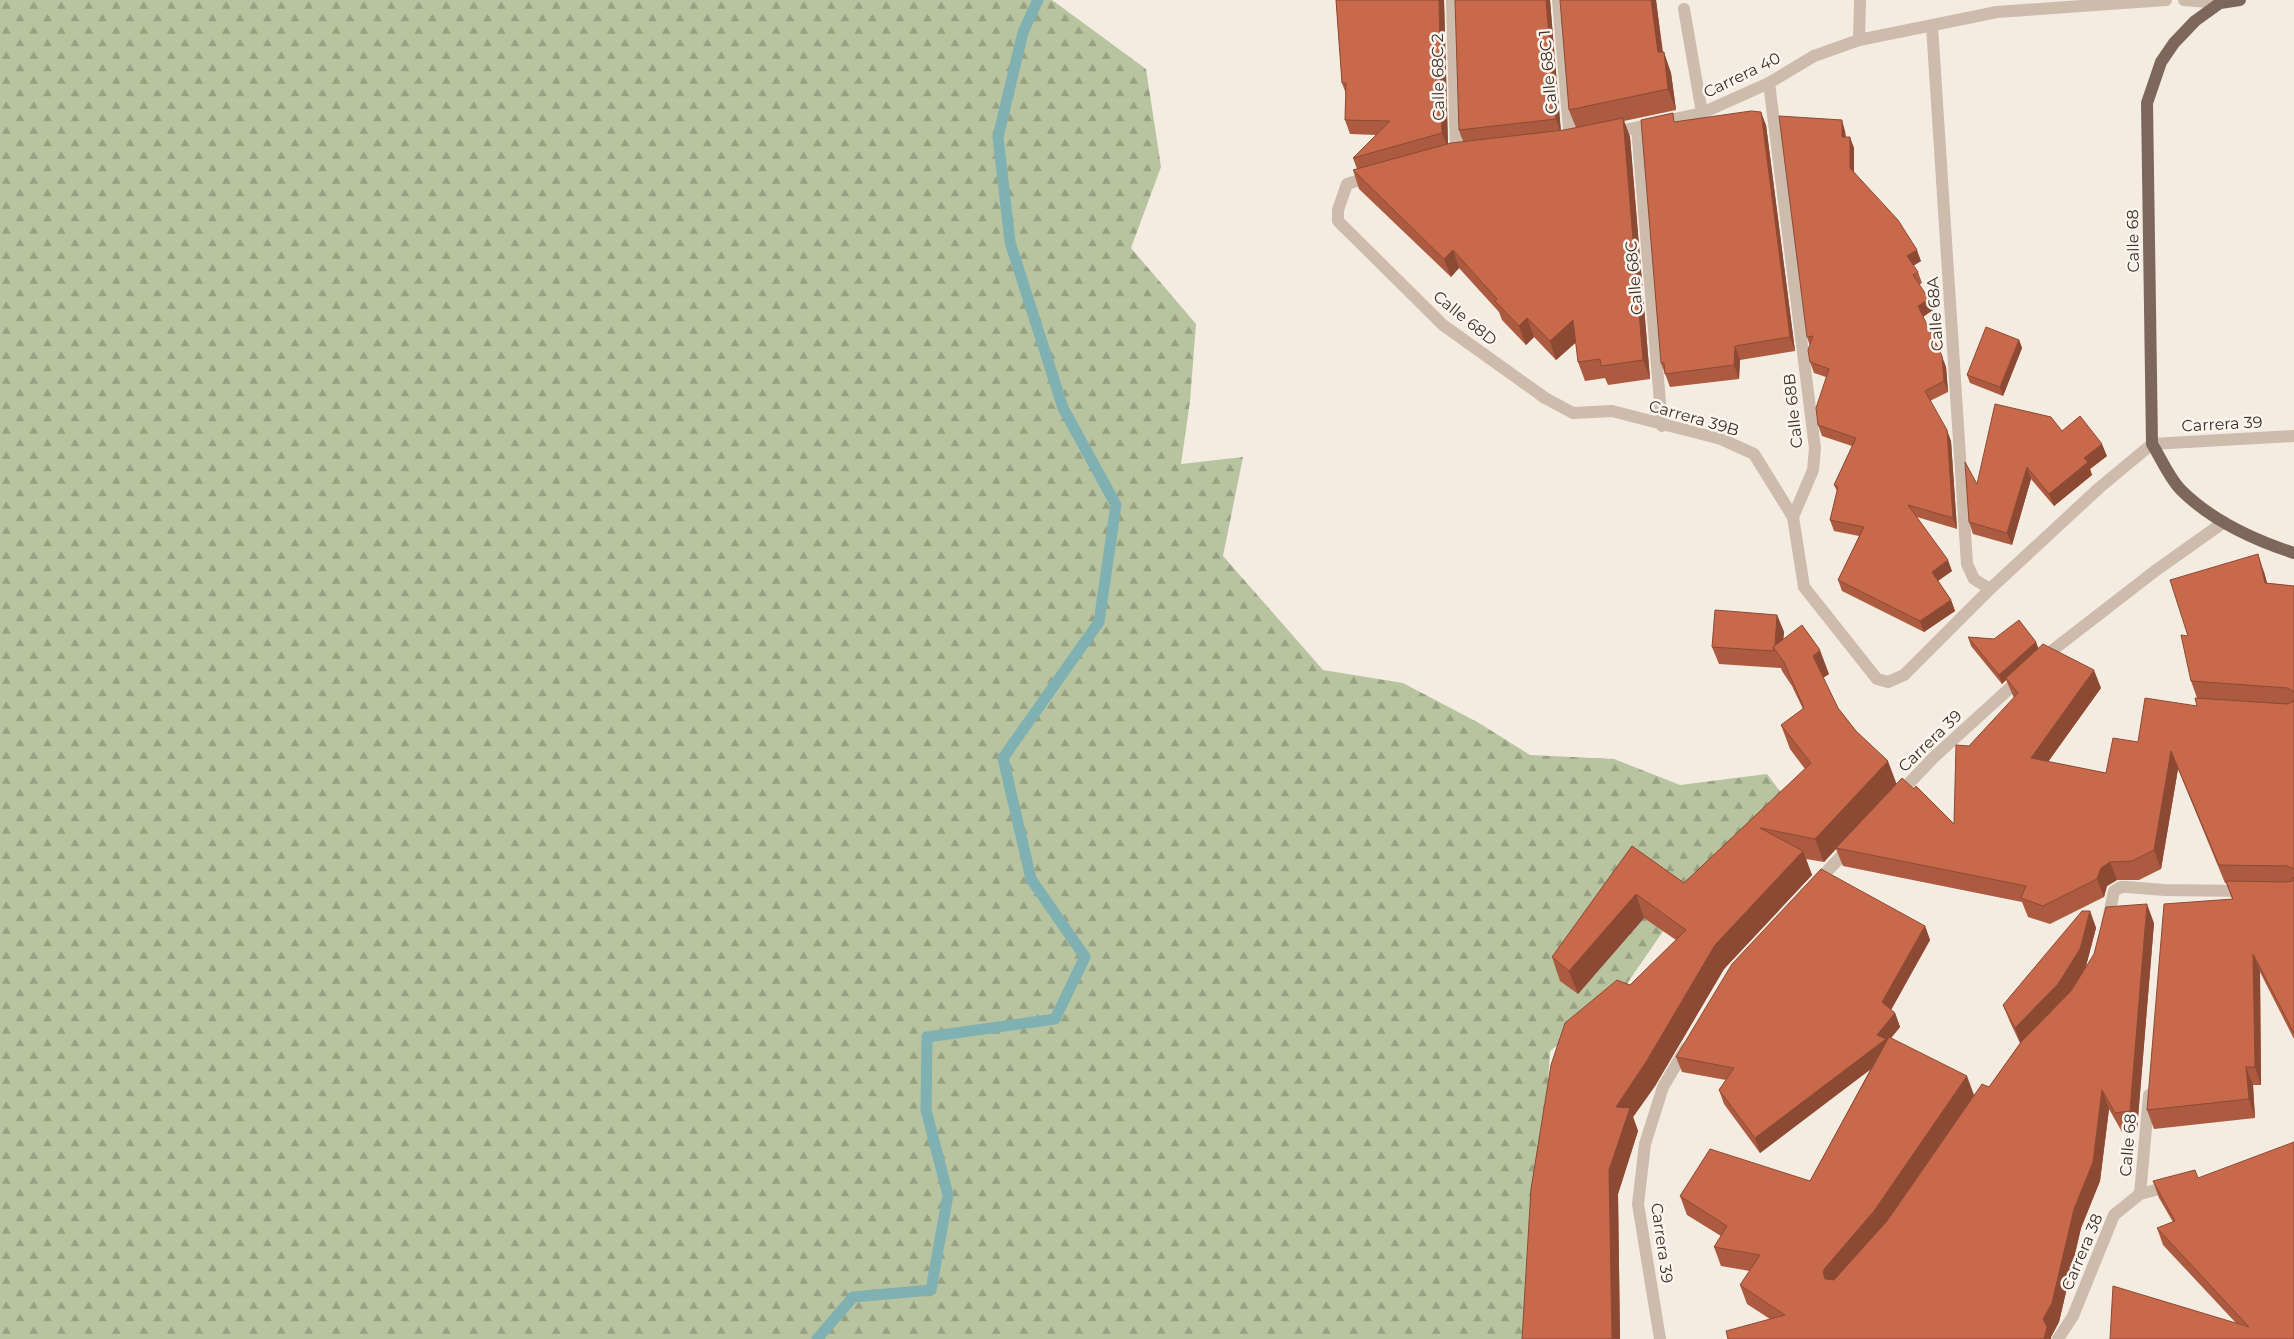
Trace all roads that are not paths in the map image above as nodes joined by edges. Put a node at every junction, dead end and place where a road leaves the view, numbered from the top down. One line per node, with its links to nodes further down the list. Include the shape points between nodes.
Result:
1 (1452, 0): 18 (street, Calle 68C 2)
2 (1558, 0): 17 (street, Calle 68C 1)
3 (1860, 0): 12 (street)
4 (2166, 0): 7 (street, Carrera 40)
5 (2184, 0): 8 (street)
6 (2240, 0): 8 (main road)
7 (2136, 1): 9 (street, Carrera 40)
8 (2220, 3): 23 (main road, Calle 68, via 2174,43 2161,62 2147,103)
9 (1997, 6): 11 (street, Carrera 40)
10 (1684, 9): 14 (street)
11 (1932, 26): 12 (street, Carrera 40); 27 (street, Calle 68A, via 1967,564 1974,579)
12 (1859, 40): 13 (street, Carrera 40, via 1814,56)
13 (1769, 83): 14 (street, Carrera 40); 24 (street, Calle 68B, via 1815,448 1813,470)
14 (1702, 113): 15 (street, Carrera 40)
15 (1638, 128): 16 (street, Carrera 40); 21 (street, Calle 68C)
16 (1599, 136)
17 (1570, 141)
18 (1456, 155)
19 (1383, 174): 20 (street, Calle 68D, via 1347,184 1338,221 1443,325 1545,398 1572,413)
20 (1612, 411): 21 (street, Carrera 39B)
21 (1662, 426): 24 (street, Carrera 39B, via 1721,439 1754,454)
22 (2294, 436): 23 (street, Carrera 39)
23 (2152, 444): 25 (main road, via 2180,489); 27 (street, via 2099,488)
24 (1794, 517): 27 (street, via 1804,587 1877,679 1888,682 1904,674)
25 (2224, 522): 26 (main road); 28 (street, Carrera 39, via 2048,653 1933,758)
26 (2294, 553)
27 (1990, 589)
28 (1886, 809)
29 (1859, 837): 31 (street)
30 (2258, 891): 32 (street, via 2165,895 2121,887 2114,891)
31 (1805, 894)
32 (2103, 938)
33 (1692, 1038): 37 (street, Carrera 39, via 1663,1087 1645,1144 1638,1204)
34 (2149, 1086): 36 (street, Calle 68)
35 (2179, 1184): 36 (street, Carrera 38)
36 (2140, 1194): 38 (street, Carrera 38, via 2114,1215 2073,1316)
37 (1660, 1339)
38 (2058, 1339)

